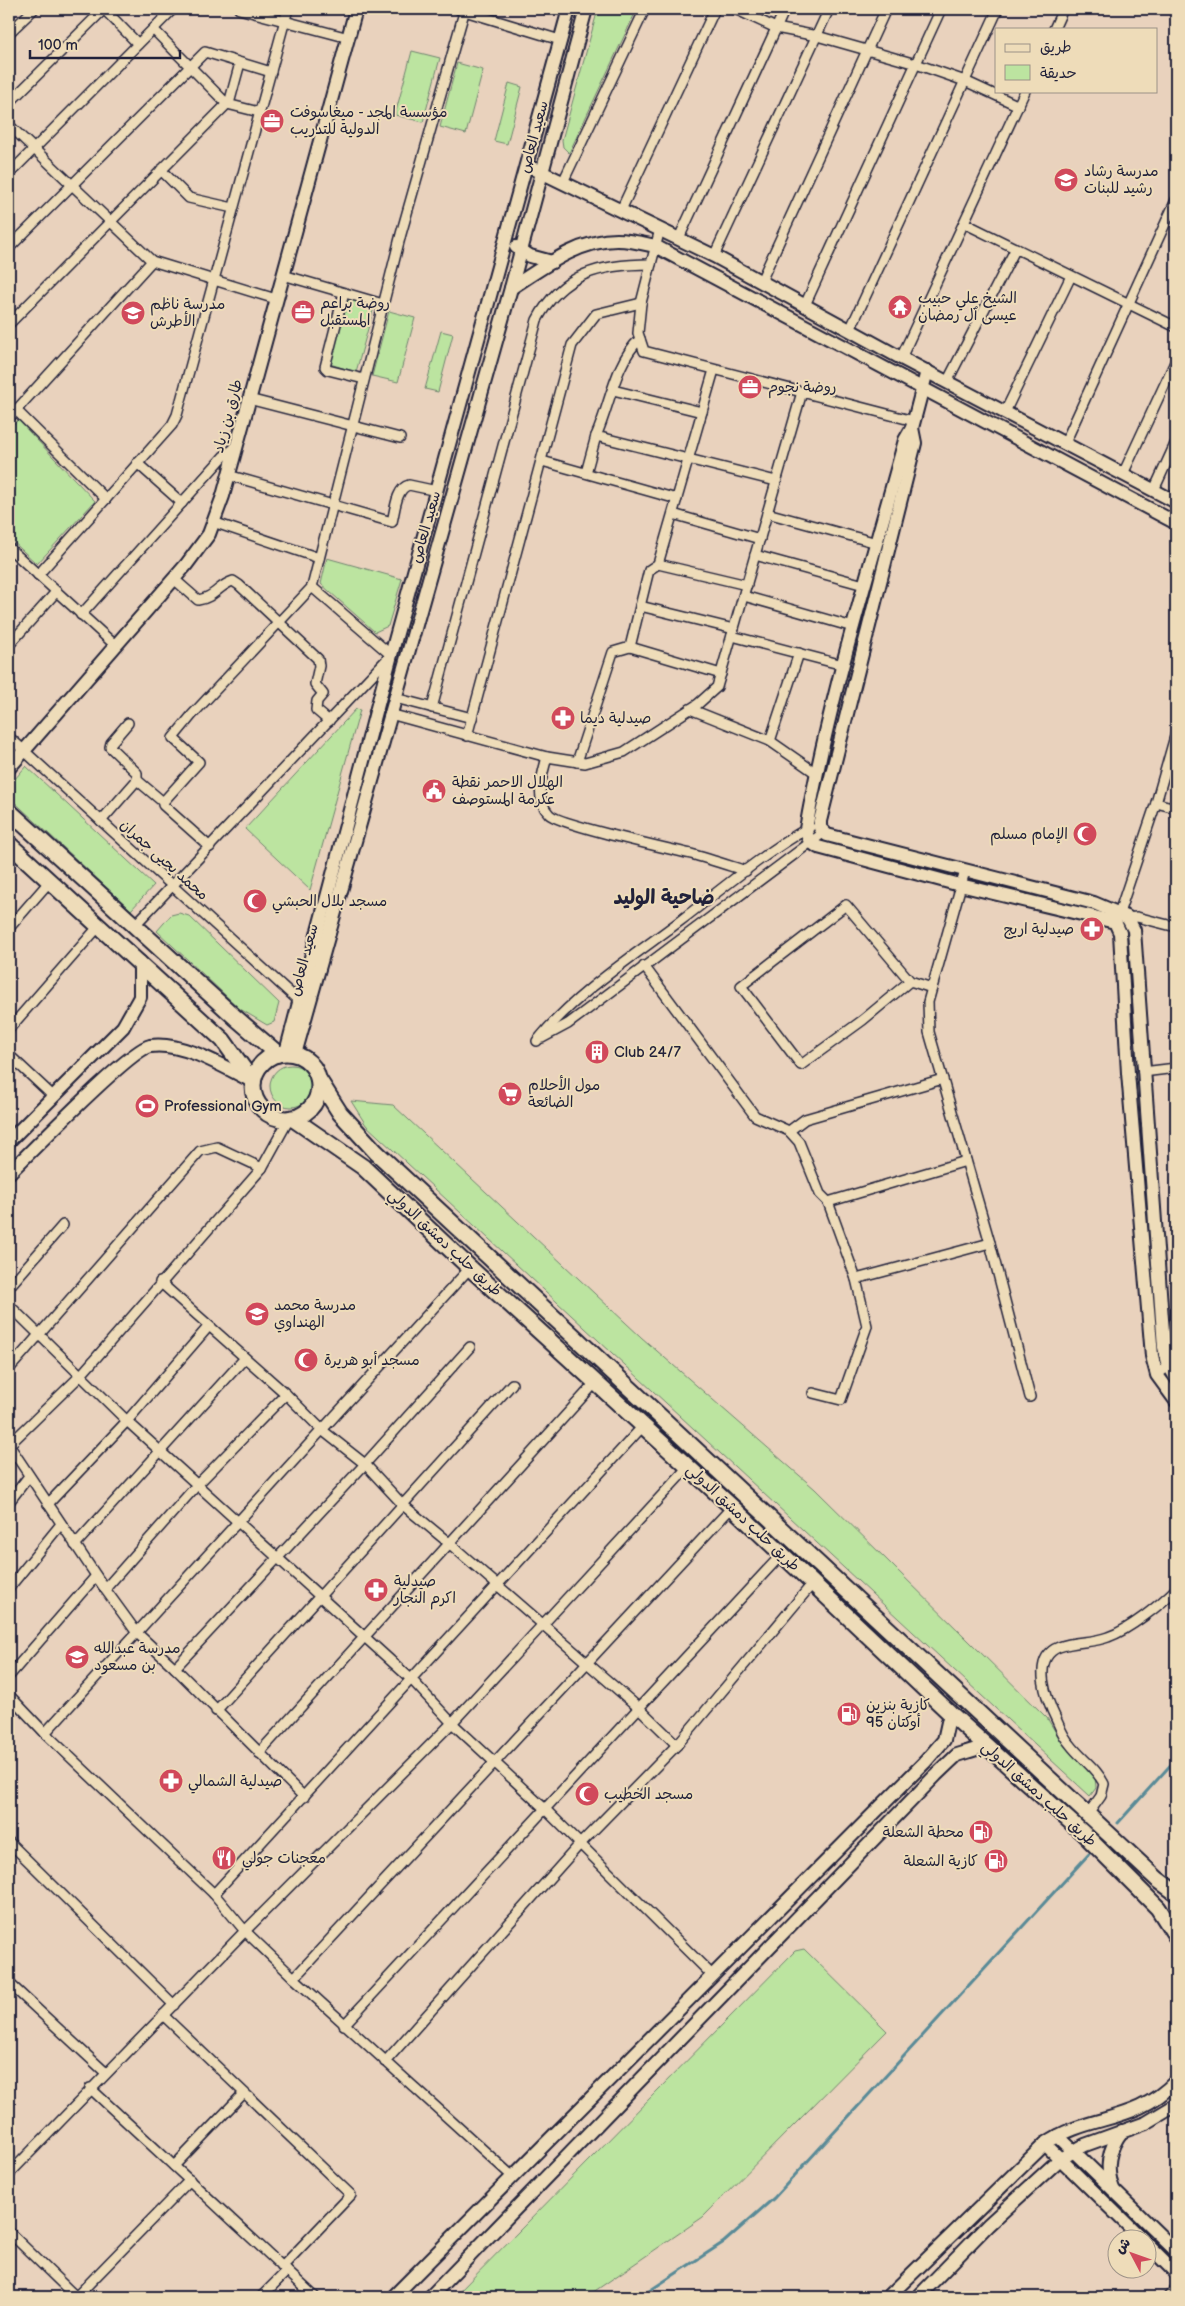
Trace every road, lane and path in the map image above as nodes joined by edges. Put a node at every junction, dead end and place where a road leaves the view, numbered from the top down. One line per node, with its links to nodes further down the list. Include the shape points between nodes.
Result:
1 (34, 9): 23 (street)
2 (104, 9): 27 (street); 35 (street)
3 (173, 9): 22 (street)
4 (239, 9): 19 (street)
5 (288, 9): 19 (street)
6 (356, 9): 25 (main road, طارق بن زياد)
7 (462, 9): 26 (street); 71 (street)
8 (569, 9): 26 (main road)
9 (586, 9): 43 (main road, سعيد العاص)
10 (646, 9): 45 (street)
11 (715, 9): 49 (street)
12 (736, 9): 20 (street)
13 (784, 9): 20 (street)
14 (830, 9): 24 (street)
15 (886, 9): 28 (street)
16 (941, 9): 30 (street)
17 (998, 9): 33 (street)
18 (1063, 9): 21 (street)
19 (285, 20): 25 (street); 32 (street)
20 (776, 28): 24 (street); 54 (street)
21 (1054, 28)
22 (154, 30): 27 (street); 31 (street)
23 (9, 33)
24 (817, 36): 28 (street); 59 (street)
25 (349, 38): 63 (main road, طارق بن زياد)
26 (560, 40): 41 (main road)
27 (138, 44): 40 (street)
28 (866, 51): 30 (street); 66 (street)
29 (240, 63): 31 (street, via 206,52); 32 (street); 36 (street)
30 (916, 64): 33 (street); 72 (street)
31 (190, 67): 36 (street); 46 (street)
32 (271, 72): 38 (street)
33 (965, 81): 37 (street); 76 (street)
34 (1025, 92): 37 (street)
35 (9, 102)
36 (226, 104): 38 (street); 42 (street)
37 (1018, 106): 51 (street)
38 (258, 112): 48 (street)
39 (9, 125): 40 (street)
40 (34, 149): 44 (street); 46 (street)
41 (526, 166): 43 (main road); 53 (main road)
42 (161, 170): 48 (street, via 189,198); 50 (street)
43 (541, 172): 45 (main road); 58 (main road, سعيد العاص)
44 (9, 174)
45 (563, 182): 49 (main road)
46 (71, 184): 50 (street); 56 (street)
47 (1176, 200): 73 (street)
48 (233, 208): 65 (street)
49 (621, 210): 52 (main road)
50 (110, 221): 60 (street); 74 (street)
51 (964, 223): 57 (street); 78 (street)
52 (660, 229): 54 (main road); 55 (street)
53 (507, 238): 58 (main road); 107 (main road)
54 (679, 238): 59 (main road)
55 (655, 246): 61 (main road, via 626,240 598,242); 62 (street); 85 (main road)
56 (9, 248)
57 (1016, 248): 64 (street); 83 (street)
58 (521, 250): 61 (main road); 67 (main road, سعيد العاص)
59 (714, 256): 66 (main road)
60 (152, 261): 65 (street); 88 (street)
61 (552, 262): 67 (main road)
62 (651, 264): 70 (street); 143 (street, via 620,264 581,275 546,302 537,320)
63 (283, 276): 68 (street); 69 (main road, طارق بن زياد)
64 (1071, 276): 73 (street); 90 (street)
65 (213, 280): 69 (street); 101 (street, via 177,414 172,425)
66 (761, 281): 72 (main road)
67 (511, 288): 142 (main road, سعيد العاص)
68 (344, 293): 71 (street); 82 (street, via 325,367)
69 (276, 299): 87 (main road, طارق بن زياد)
70 (641, 303): 77 (street); 100 (street, via 596,314 572,345)
71 (383, 304): 82 (street)
72 (806, 305): 76 (main road)
73 (1128, 305): 75 (street); 97 (street)
74 (9, 324)
75 (1176, 327)
76 (850, 330): 78 (main road)
77 (640, 340): 80 (street, via 644,351); 84 (street, via 622,363)
78 (902, 358): 81 (main road)
79 (1176, 360): 103 (street)
80 (714, 370): 86 (street); 89 (street)
81 (927, 371): 83 (main road); 85 (main road)
82 (364, 379): 92 (street)
83 (947, 382): 90 (main road)
84 (613, 390): 89 (street); 94 (street)
85 (922, 390): 93 (main road); 116 (main road)
86 (802, 392): 93 (street); 105 (street)
87 (249, 399): 92 (street); 98 (main road, طارق بن زياد)
88 (16, 410): 91 (street); 108 (street)
89 (702, 412): 99 (street)
90 (1005, 412): 97 (main road)
91 (9, 418)
92 (352, 424): 95 (street); 112 (street)
93 (913, 425): 118 (main road, via 905,440); 164 (main road, via 915,443)
94 (596, 436): 99 (street); 102 (street)
95 (400, 438)
96 (1176, 442): 106 (street)
97 (1065, 443): 103 (main road)
98 (236, 447): 104 (main road, طارق بن زياد); 111 (street)
99 (688, 460): 105 (street); 109 (street)
100 (542, 461): 102 (street); 146 (street)
101 (137, 464): 108 (street); 111 (street)
102 (586, 474): 109 (street)
103 (1123, 474): 106 (main road)
104 (228, 476): 112 (street); 115 (main road, طارق بن زياد)
105 (776, 481): 113 (street)
106 (1154, 490): 110 (main road)
107 (437, 491): 112 (street, via 404,486 392,522); 139 (main road)
108 (106, 499): 123 (street)
109 (677, 499): 114 (street)
110 (1176, 502)
111 (182, 503): 131 (street)
112 (331, 506): 121 (street)
113 (767, 512): 117 (street); 118 (street)
114 (673, 514): 117 (street); 122 (street)
115 (213, 522): 121 (street); 124 (main road, طارق بن زياد, via 209,534)
116 (1176, 523)
117 (760, 539): 120 (street)
118 (877, 542): 126 (main road)
119 (10, 552): 123 (street)
120 (755, 555): 125 (street); 126 (street)
121 (319, 558): 127 (street)
122 (658, 564): 125 (street); 130 (street, via 649,570)
123 (38, 575): 128 (street)
124 (174, 579): 132 (street, via 198,600 206,599 233,581); 136 (main road, طارق بن زياد)
125 (747, 585): 129 (street)
126 (864, 585): 133 (main road)
127 (312, 587): 132 (street); 139 (street)
128 (56, 592): 131 (street); 135 (street)
129 (744, 596): 133 (street); 134 (street)
130 (640, 606): 134 (street); 137 (street)
131 (81, 614): 136 (street)
132 (278, 623): 147 (street, via 318,659 315,684 323,694 317,701 316,710); 159 (street, via 175,734 173,738 199,762)
133 (852, 627): 140 (main road)
134 (733, 632): 138 (street); 141 (street)
135 (9, 645)
136 (116, 646): 153 (main road, طارق بن زياد)
137 (630, 647): 141 (street); 155 (street, via 613,652)
138 (799, 653): 140 (street); 152 (street)
139 (391, 655): 147 (street); 183 (main road)
140 (844, 665): 157 (main road)
141 (720, 674): 144 (street, via 717,686)
142 (394, 698): 143 (street); 145 (main road, سعيد العاص)
143 (432, 708): 146 (street)
144 (690, 709): 152 (street); 155 (street, via 624,752 585,763)
145 (390, 714): 150 (street); 185 (main road, سعيد العاص)
146 (472, 718): 150 (street)
147 (329, 721): 168 (street)
148 (128, 723): 158 (street, via 110,747 137,773)
149 (1176, 733): 160 (street)
150 (467, 736): 154 (street)
151 (9, 737): 153 (street, محمد يحيى جمران)
152 (770, 741): 157 (street)
153 (24, 751): 156 (main road, طارق بن زياد); 163 (street, محمد يحيى جمران)
154 (547, 757): 155 (street); 169 (street, via 540,784 541,804 550,816)
155 (577, 762)
156 (9, 768)
157 (816, 773): 165 (main road)
158 (137, 780): 159 (street); 163 (street)
159 (163, 802): 168 (street, via 164,808)
160 (1156, 802): 161 (street); 174 (street)
161 (1176, 808)
162 (9, 811): 176 (highway)
163 (101, 821): 173 (street, محمد يحيى جمران)
164 (821, 827): 165 (street); 166 (street); 170 (main road)
165 (806, 829): 166 (main road); 169 (street)
166 (810, 842): 172 (main road, via 818,847); 180 (street)
167 (9, 844): 171 (highway)
168 (210, 847): 173 (street)
169 (746, 871): 180 (street, via 557,1016 537,1040 568,1024)
170 (966, 871): 172 (street); 174 (main road, via 1094,903)
171 (50, 880): 175 (highway); 178 (street)
172 (960, 885): 174 (main road); 182 (street)
173 (173, 887): 176 (street); 183 (street, محمد يحيى جمران)
174 (1120, 917): 177 (street); 188 (main road, via 1134,930); 214 (main road, via 1128,1073 1152,1356)
175 (99, 926): 179 (highway); 184 (street)
176 (134, 926): 185 (highway)
177 (1176, 927)
178 (9, 928)
179 (140, 962): 191 (highway, via 223,1040); 192 (main road, via 140,997 123,1027)
180 (644, 966): 194 (street, via 755,1116)
181 (910, 981): 181 (street, via 846,905 741,986 801,1065); 182 (street)
182 (932, 988): 189 (street, via 928,1002 929,1032)
183 (300, 1002): 185 (main road)
184 (9, 1029)
185 (286, 1053): 190 (highway, via 306,1059 314,1067); 191 (highway, via 262,1064)
186 (9, 1056): 192 (street)
187 (1176, 1068): 188 (street)
188 (1143, 1072): 211 (main road, via 1164,1347)
189 (942, 1079): 194 (street, via 805,1119); 196 (street)
190 (319, 1080): 193 (highway, via 313,1104 302,1115); 267 (highway, طريق حلب دمشق الدولي, via 340,1113 376,1152)
191 (253, 1082): 193 (highway, via 259,1104 270,1114); 198 (main road, via 208,1059 173,1046 148,1046 125,1062)
192 (54, 1097): 195 (main road)
193 (290, 1118): 197 (street); 202 (highway, طريق حلب دمشق الدولي, via 363,1166)
194 (789, 1131): 199 (street, via 799,1142 820,1194)
195 (9, 1141)
196 (966, 1161): 199 (street); 201 (street)
197 (262, 1168): 204 (street); 208 (street, via 217,1147 200,1151)
198 (9, 1173)
199 (828, 1202): 203 (street)
200 (63, 1225): 205 (street)
201 (990, 1243): 203 (street); 220 (street)
202 (470, 1268): 216 (highway, طريق حلب دمشق الدولي); 224 (street)
203 (856, 1279): 219 (street, via 867,1326 841,1400)
204 (160, 1282): 207 (street); 213 (street)
205 (9, 1287)
206 (9, 1305): 208 (street)
207 (210, 1326): 210 (street); 222 (street)
208 (40, 1334): 212 (street); 213 (street)
209 (470, 1347): 227 (street)
210 (245, 1358): 218 (street); 226 (street)
211 (1172, 1363): 214 (street); 215 (main road)
212 (9, 1369)
213 (81, 1375): 222 (street); 225 (street)
214 (1157, 1375): 221 (main road)
215 (1176, 1378)
216 (596, 1382): 223 (highway, طريق حلب دمشق الدولي); 237 (street)
217 (512, 1384): 233 (street)
218 (286, 1394): 224 (street); 230 (street)
219 (813, 1394)
220 (1030, 1396)
221 (1176, 1401)
222 (127, 1421): 226 (street); 232 (street)
223 (643, 1426): 228 (highway, طريق حلب دمشق الدولي); 243 (street)
224 (322, 1430): 227 (street); 235 (street)
225 (9, 1445): 229 (street)
226 (161, 1452): 230 (street); 238 (street)
227 (365, 1464): 233 (street); 240 (street)
228 (688, 1467): 234 (highway, طريق حلب دمشق الدولي); 248 (street)
229 (29, 1476): 231 (street); 232 (street)
230 (197, 1485): 235 (street); 245 (street)
231 (9, 1502)
232 (48, 1504): 236 (street)
233 (403, 1505): 237 (street); 247 (street)
234 (732, 1507): 239 (highway, طريق حلب دمشق الدولي); 251 (street)
235 (238, 1522): 240 (street); 249 (street)
236 (61, 1524): 238 (street); 244 (street)
237 (449, 1543): 243 (street); 250 (street)
238 (75, 1545): 241 (street)
239 (782, 1554): 242 (highway, طريق حلب دمشق الدولي); 256 (street)
240 (277, 1557): 247 (street); 252 (street)
241 (96, 1576): 245 (street); 253 (street)
242 (814, 1583): 258 (highway, طريق حلب دمشق الدولي); 261 (street)
243 (497, 1586): 248 (street); 254 (street)
244 (9, 1588)
245 (104, 1589): 249 (street)
246 (1176, 1589): 267 (street, via 1140,1618 1108,1637 1059,1647 1048,1654 1042,1666 1056,1719 1069,1744 1098,1772 1104,1784 1101,1796)
247 (320, 1597): 250 (street); 257 (street)
248 (542, 1625): 251 (street); 259 (street)
249 (137, 1633): 252 (street); 260 (street)
250 (364, 1637): 254 (street); 263 (street)
251 (586, 1664): 256 (street); 264 (street)
252 (175, 1668): 257 (street)
253 (9, 1676)
254 (412, 1680): 259 (street); 265 (street)
255 (9, 1695): 260 (street)
256 (639, 1708): 261 (street); 266 (street)
257 (216, 1711): 263 (street)
258 (950, 1713): 262 (highway, طريق حلب دمشق الدولي); 274 (main road, via 944,1740 931,1755)
259 (452, 1723): 264 (street); 272 (street)
260 (45, 1733): 271 (street)
261 (677, 1745): 269 (street)
262 (986, 1746): 273 (highway, طريق حلب دمشق الدولي, via 1148,1898); 309 (main road, via 957,1755 936,1775)
263 (259, 1753): 265 (street)
264 (495, 1762): 266 (street); 275 (street)
265 (304, 1797): 271 (street)
266 (545, 1809): 269 (street); 279 (street)
267 (1088, 1814): 270 (highway, طريق حلب دمشق الدولي)
268 (9, 1842): 277 (street)
269 (580, 1844): 274 (street); 280 (street)
270 (1173, 1890)
271 (214, 1894): 272 (street)
272 (245, 1931): 275 (street); 277 (street)
273 (1176, 1936)
274 (712, 1975): 294 (main road)
275 (294, 1978): 279 (street)
276 (9, 1982): 281 (street)
277 (174, 2005): 278 (street)
278 (164, 2015): 281 (street); 284 (street)
279 (344, 2025): 280 (street)
280 (385, 2062): 294 (street)
281 (106, 2073): 283 (street)
282 (1176, 2081): 287 (main road, via 1166,2092 1141,2108)
283 (90, 2088): 291 (street); 293 (street)
284 (244, 2093): 291 (street); 302 (street, via 351,2195)
285 (1176, 2105): 286 (main road, via 1152,2120)
286 (1122, 2131): 289 (main road); 297 (main road, via 1113,2144 1109,2159 1108,2174)
287 (1058, 2136): 288 (main road); 289 (main road)
288 (1045, 2144): 290 (main road); 310 (main road)
289 (1073, 2151): 290 (main road); 297 (main road)
290 (1060, 2159): 292 (main road); 295 (main road)
291 (174, 2166): 296 (street)
292 (1044, 2171): 295 (main road, via 1065,2172); 311 (main road)
293 (9, 2174)
294 (513, 2177): 308 (main road)
295 (1078, 2177): 298 (main road)
296 (190, 2180): 302 (street); 305 (street)
297 (1113, 2189): 300 (main road)
298 (1131, 2228)
299 (9, 2232): 305 (street)
300 (1176, 2250)
301 (1158, 2255): 303 (main road)
302 (285, 2269): 306 (street); 307 (street)
303 (1176, 2273)
304 (1176, 2288): 312 (street)
305 (76, 2297)
306 (261, 2297)
307 (316, 2297)
308 (393, 2297)
309 (430, 2297)
310 (888, 2297)
311 (918, 2297)
312 (1168, 2297)

